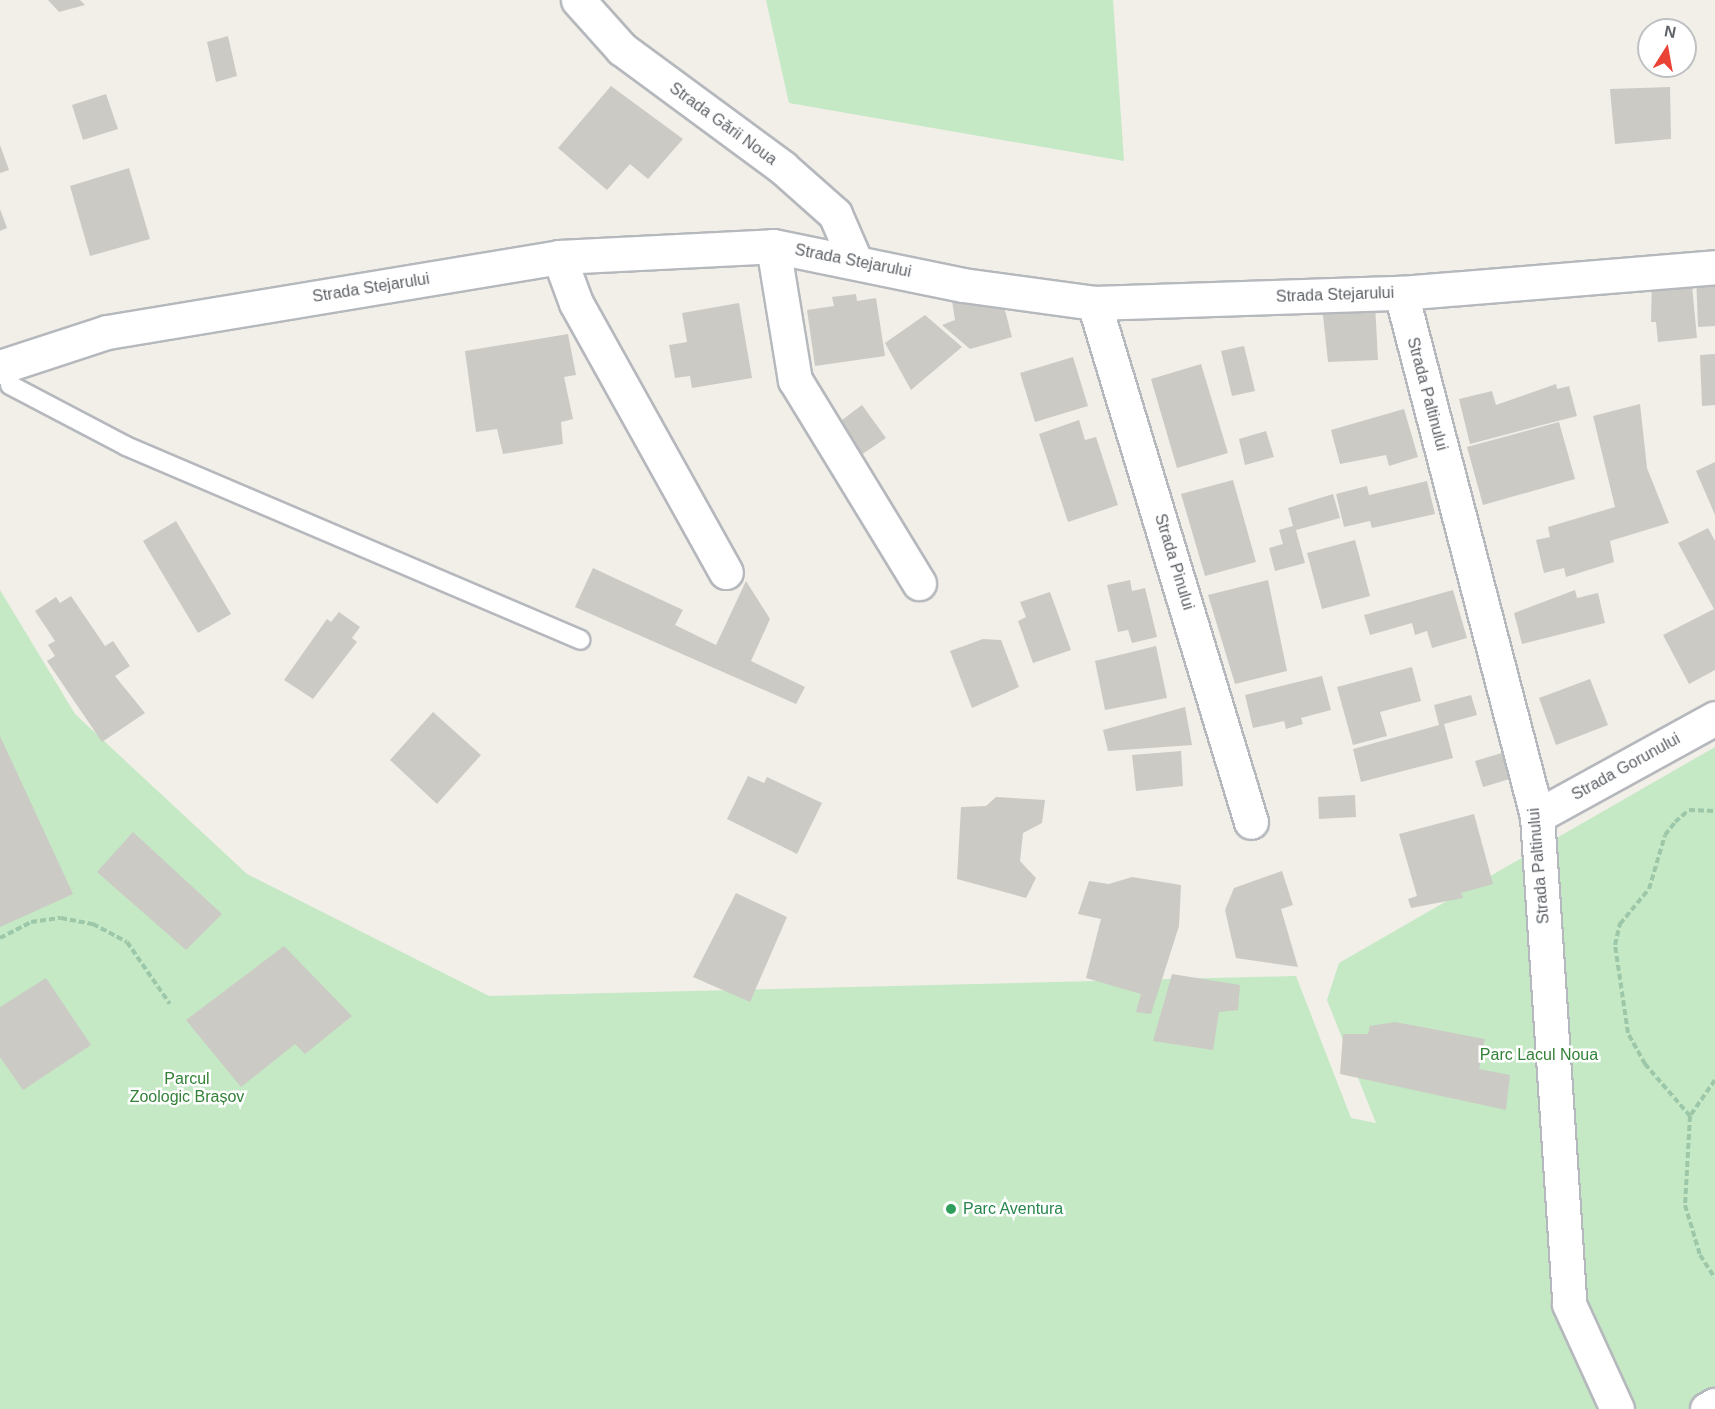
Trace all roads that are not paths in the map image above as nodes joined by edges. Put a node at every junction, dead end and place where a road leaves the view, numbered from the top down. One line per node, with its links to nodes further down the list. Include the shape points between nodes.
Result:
1 (578, 0): 4 (street, Strada Gării Noua, via 622,49 782,167 835,214)
2 (773, 246): 3 (street, Strada Stejarului); 4 (street, Strada Stejarului); 10 (street, via 795,380)
3 (558, 257): 8 (street, Strada Stejarului, via 107,332); 9 (street, via 576,303)
4 (854, 258): 7 (street, Strada Stejarului, via 963,285)
5 (1715, 267): 6 (street, Strada Stejarului)
6 (1401, 293): 7 (street, Strada Stejarului); 13 (street, Strada Paltinului)
7 (1094, 303): 14 (street, Strada Pinului)
8 (6, 377): 11 (lane, via 126,446)
9 (726, 572)
10 (919, 583)
11 (580, 640)
12 (1715, 718): 13 (street, Strada Gorunului)
13 (1537, 816): 16 (street, Strada Paltinului, via 1569,1304)
14 (1251, 822)
15 (1715, 1405): 17 (street)
16 (1617, 1409)
17 (1707, 1409)

